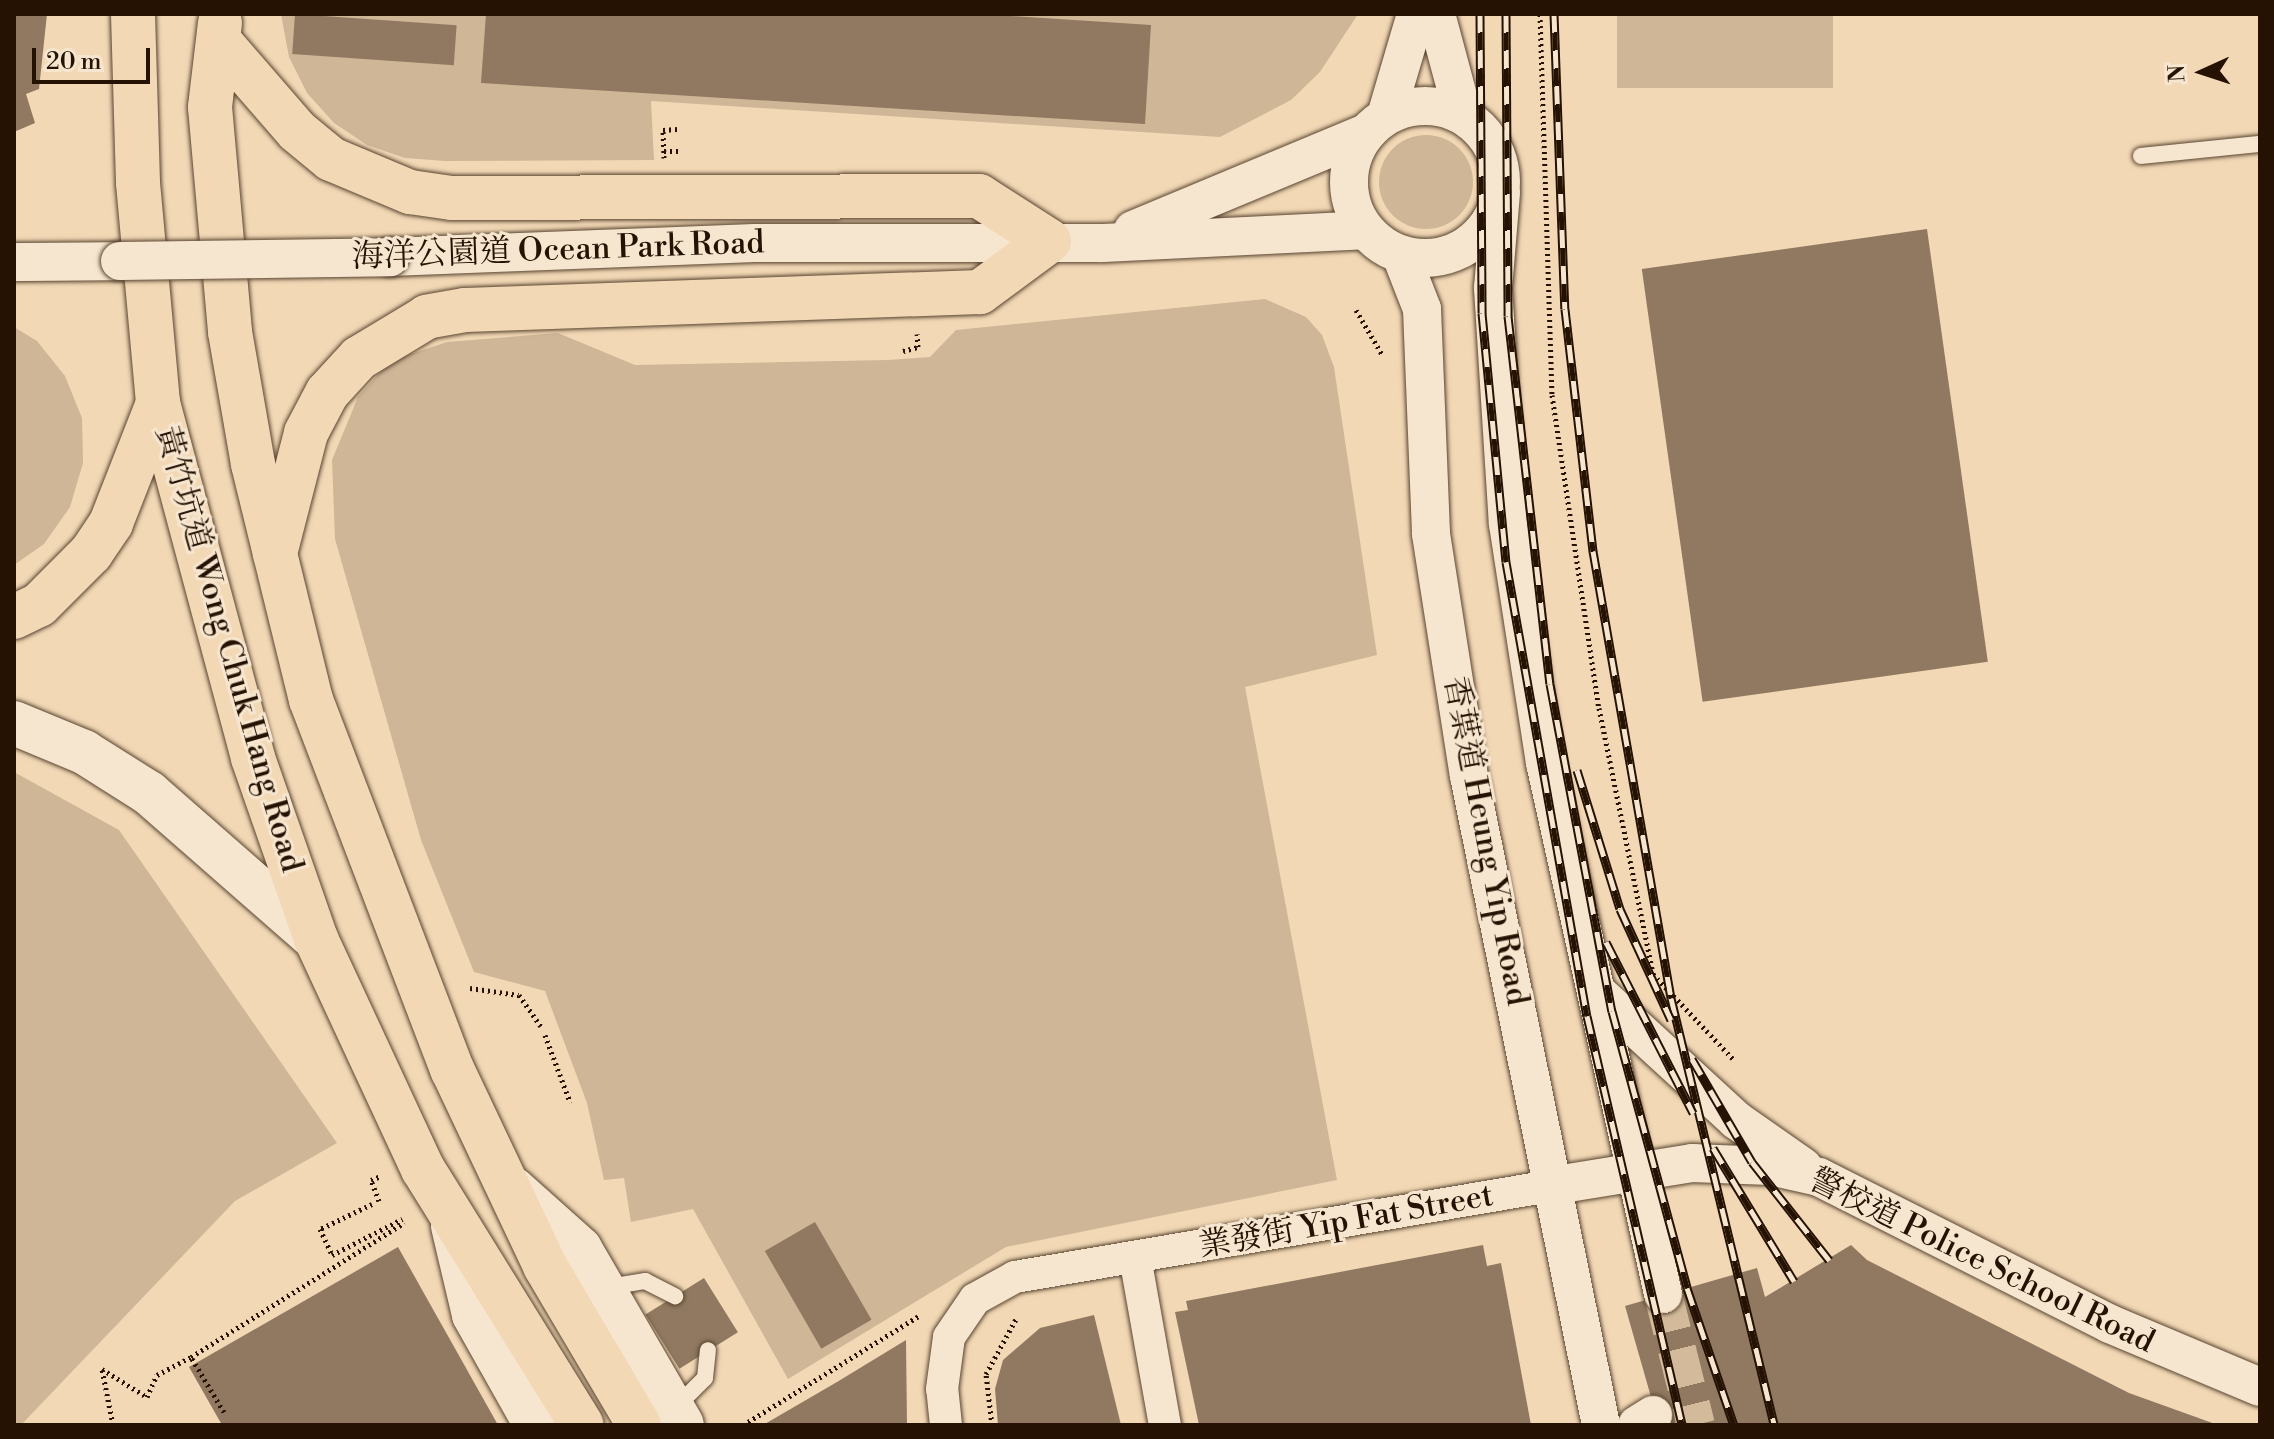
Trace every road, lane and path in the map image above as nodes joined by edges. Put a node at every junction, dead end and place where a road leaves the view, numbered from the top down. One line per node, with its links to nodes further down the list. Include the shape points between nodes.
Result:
1 (133, 14): 18 (highway, 黃竹坑道 Wong Chuk Hang Road, via 138,183)
2 (1416, 14): 7 (street)
3 (1436, 14): 6 (street)
4 (1540, 14): 27 (path, via 1552,395 1599,708 1653,974)
5 (219, 28): 14 (highway, via 297,131 331,159 410,192 452,198 979,196); 19 (highway, 黃竹坑道 Wong Chuk Hang Road, via 210,107 230,332)
6 (1463, 115): 7 (street, 海洋公園道 Ocean Park Road, via 1430,105); 12 (street, via 1492,144)
7 (1376, 124): 13 (street, via 1349,181); 15 (street, 海洋公園道 Ocean Park Road)
8 (2260, 144): 11 (lane)
9 (664, 151): 10 (path)
10 (678, 151)
11 (2141, 156)
12 (1501, 193): 16 (street, via 1494,214 1465,247 1423,259); 24 (street, via 1493,288 1508,524 1545,763)
13 (1365, 230): 15 (street, 海洋公園道 Ocean Park Road); 16 (street)
14 (1049, 241): 15 (street, 海洋公園道 Ocean Park Road); 17 (street, 海洋公園道 Ocean Park Road, bridge); 19 (highway, via 980,292 481,309 427,317 359,358 327,393 306,433)
15 (1102, 243)
16 (1401, 255): 32 (street, 香葉道 Heung Yip Road, via 1422,309 1431,534 1469,776)
17 (14, 262)
18 (158, 403): 20 (highway, via 115,515 91,553 39,605); 22 (highway, 黃竹坑道 Wong Chuk Hang Road, via 249,745)
19 (275, 554): 33 (highway, 黃竹坑道 Wong Chuk Hang Road, via 311,700 342,791 453,1071)
20 (14, 617)
21 (14, 723): 22 (main road, via 84,752 149,793)
22 (316, 939): 36 (highway, 黃竹坑道 Wong Chuk Hang Road)
23 (470, 988): 25 (path, via 519,995)
24 (1598, 993): 29 (street); 31 (street, via 1736,1120)
25 (541, 1026)
26 (545, 1035): 28 (path)
27 (1733, 1059)
28 (570, 1102)
29 (1635, 1170): 31 (street, 警校道 Police School Road, via 1725,1162); 32 (street, 警校道 Police School Road); 39 (street)
30 (381, 1176): 34 (path, via 371,1180)
31 (1819, 1177): 45 (street, 警校道 Police School Road, via 2110,1324)
32 (1556, 1185): 37 (street, 業發街 Yip Fat Street); 55 (street, 香葉道 Heung Yip Road)
33 (513, 1189): 38 (main road, 黃竹坑道 Wong Chuk Hang Road, via 580,1249); 47 (highway, via 545,1266)
34 (379, 1201)
35 (372, 1204): 44 (path, via 320,1229 332,1255 403,1221)
36 (453, 1226): 49 (main road, 黃竹坑道 Wong Chuk Hang Road, via 474,1315); 50 (highway, via 507,1297)
37 (1135, 1257): 52 (street, 業發街 Yip Fat Street, via 1015,1277 975,1299 949,1337 943,1363); 54 (street)
38 (602, 1288): 40 (lane, via 645,1281); 47 (main road, 黃竹坑道 Wong Chuk Hang Road)
39 (1663, 1294)
40 (675, 1296)
41 (924, 1313): 51 (path)
42 (1023, 1314): 53 (path, via 996,1348 986,1374)
43 (708, 1350): 47 (lane, via 705,1378)
44 (191, 1357): 46 (path); 48 (path, via 157,1375 147,1397 102,1369)
45 (2260, 1387)
46 (224, 1412)
47 (665, 1420)
48 (113, 1425)
49 (536, 1425)
50 (582, 1425)
51 (743, 1425)
52 (946, 1425)
53 (992, 1425)
54 (1165, 1425)
55 (1601, 1425)

